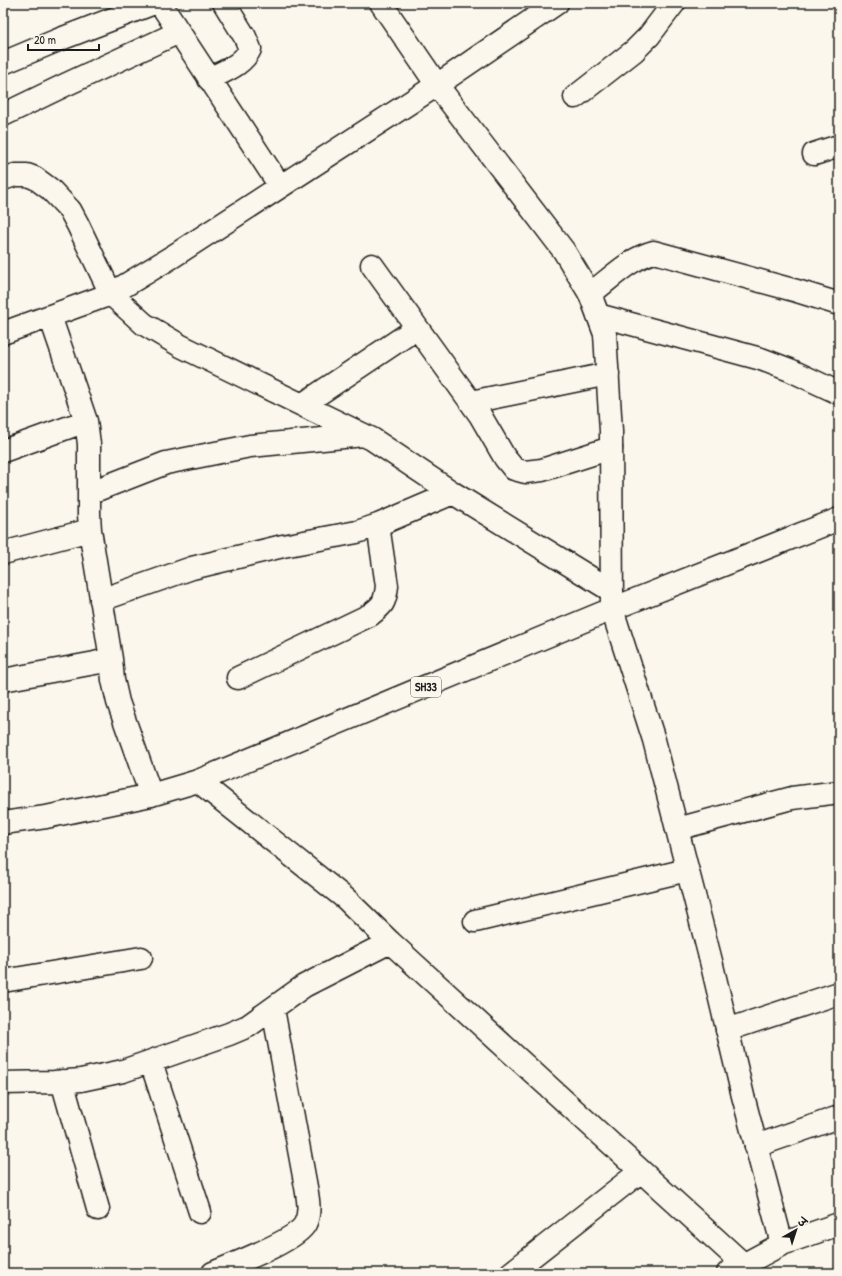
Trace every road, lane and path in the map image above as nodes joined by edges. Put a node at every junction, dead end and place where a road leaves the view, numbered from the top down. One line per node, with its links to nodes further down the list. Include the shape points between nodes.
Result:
1 (154, 3): 8 (street)
2 (160, 3): 7 (street)
3 (224, 3): 9 (street, via 250,49 240,62)
4 (381, 3): 10 (street)
5 (557, 3): 10 (street)
6 (674, 3): 11 (street, via 634,51)
7 (179, 32): 9 (street); 12 (street)
8 (3, 63)
9 (209, 79): 16 (street)
10 (437, 85): 16 (street); 19 (street, via 564,251)
11 (575, 97)
12 (3, 115)
13 (839, 146): 14 (street)
14 (814, 154)
15 (3, 179): 18 (street, via 15,175 35,178 50,189 70,210)
16 (280, 186): 18 (street, via 175,256)
17 (372, 264): 23 (street)
18 (111, 294): 22 (street); 28 (street, via 144,324 181,346)
19 (590, 294): 20 (street, via 634,261 654,252); 21 (street)
20 (839, 304)
21 (598, 315): 25 (street, via 605,334); 26 (street, via 761,359)
22 (50, 316): 24 (street); 29 (street)
23 (417, 328): 27 (street); 28 (street)
24 (3, 333)
25 (608, 374): 27 (street); 31 (street)
26 (839, 393)
27 (471, 402): 31 (street, via 514,469 525,472 542,470)
28 (302, 405): 30 (street)
29 (86, 421): 32 (street); 33 (street, via 89,444)
30 (364, 435): 33 (street, via 250,446 166,463); 34 (street)
31 (611, 448): 40 (street)
32 (3, 451)
33 (89, 493): 37 (street)
34 (453, 493): 36 (street); 40 (street)
35 (839, 519): 40 (street, SH33)
36 (378, 525): 39 (street, via 357,532 192,568); 42 (street, via 387,586 381,606 370,615)
37 (90, 530): 38 (street); 39 (street)
38 (3, 553)
39 (102, 600): 41 (street)
40 (612, 600): 44 (street, SH33); 48 (street, via 654,740)
41 (111, 659): 43 (street); 46 (street, via 118,702)
42 (238, 678)
43 (3, 680)
44 (198, 781): 46 (street, SH33); 51 (street, via 346,899)
45 (839, 792): 48 (street, via 792,798)
46 (151, 795): 47 (street, SH33, via 46,817)
47 (3, 823)
48 (677, 829): 49 (street)
49 (687, 870): 50 (street); 56 (street)
50 (475, 921)
51 (390, 942): 55 (street, via 304,986); 62 (street)
52 (141, 958): 53 (street)
53 (3, 981)
54 (839, 994): 56 (street)
55 (273, 1009): 57 (street, via 248,1026); 68 (street, via 310,1209 305,1224 295,1235)
56 (727, 1030): 61 (street)
57 (151, 1062): 58 (street, via 81,1080); 64 (street)
58 (62, 1081): 59 (street); 63 (street)
59 (3, 1083)
60 (839, 1117): 61 (street)
61 (756, 1146): 66 (street)
62 (642, 1171): 67 (street); 69 (street)
63 (98, 1209)
64 (200, 1212)
65 (839, 1224): 66 (street)
66 (782, 1244): 67 (street)
67 (740, 1270)
68 (213, 1273)
69 (511, 1273)

